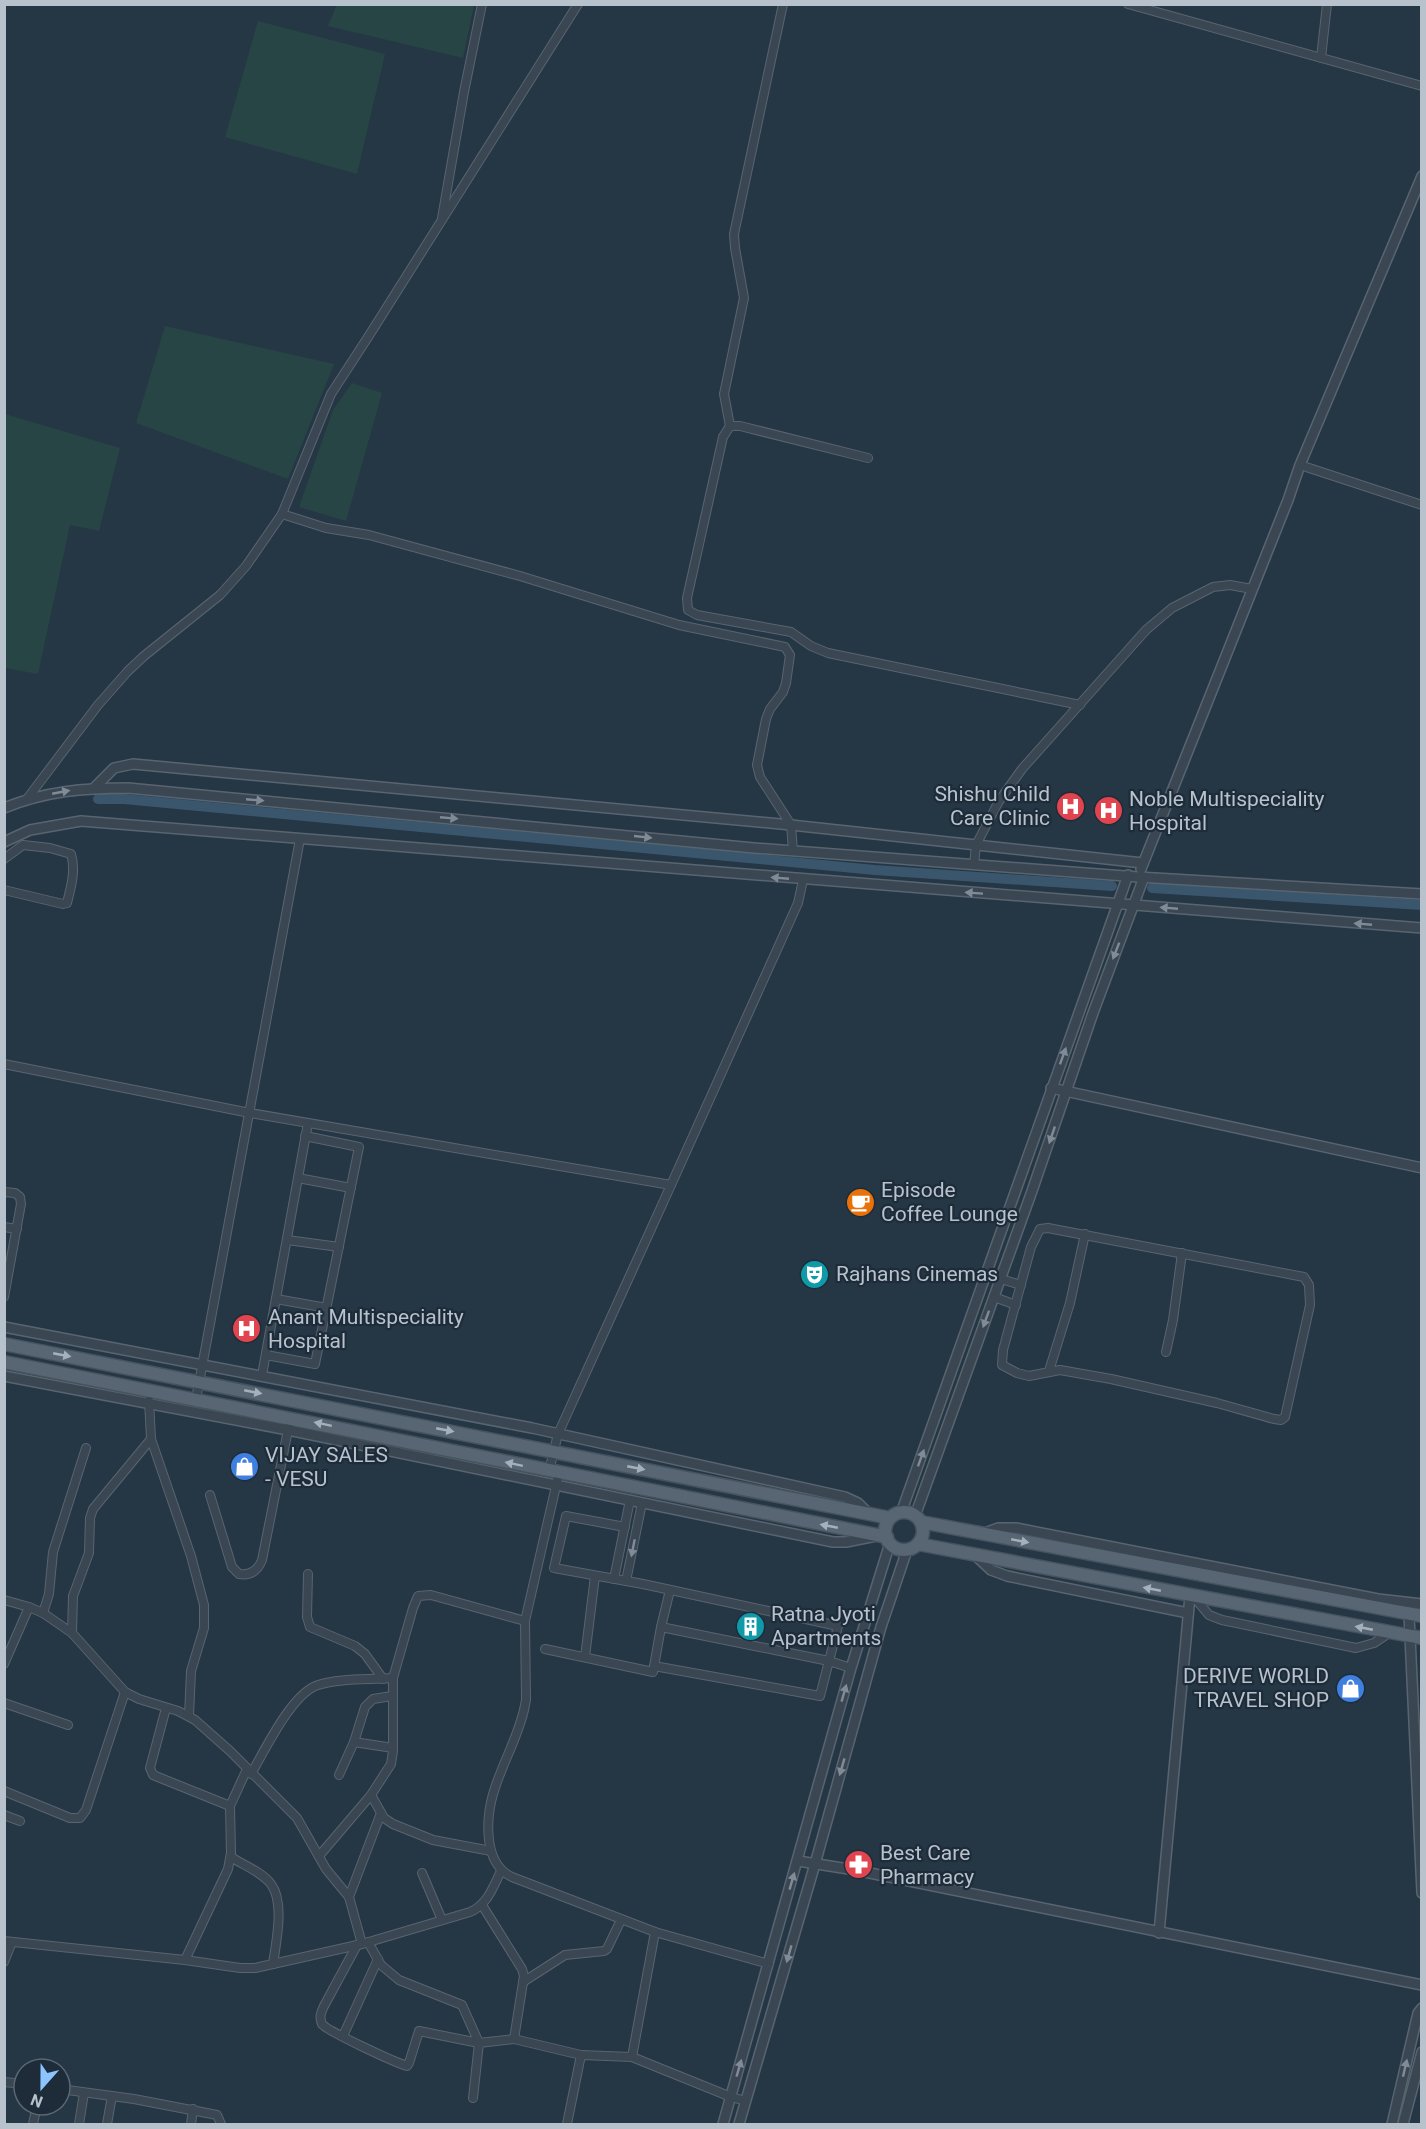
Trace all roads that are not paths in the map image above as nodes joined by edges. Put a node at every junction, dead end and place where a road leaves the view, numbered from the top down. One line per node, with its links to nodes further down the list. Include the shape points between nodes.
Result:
1 (482, 4): 9 (street)
2 (578, 4): 9 (street)
3 (783, 4): 10 (street, via 734,234 744,298 723,394)
4 (1128, 4): 6 (street)
5 (1327, 4): 6 (street)
6 (1321, 58): 7 (street)
7 (1422, 86)
8 (1422, 176): 12 (street)
9 (442, 222): 14 (street, via 331,394)
10 (730, 426): 11 (street); 16 (street, via 723,437 687,598 688,610 791,632 828,653)
11 (867, 458)
12 (1300, 465): 13 (street); 15 (street)
13 (1422, 505)
14 (282, 514): 18 (street, via 230,585 144,656 110,691); 20 (street, via 520,576 679,625 785,647 790,659 786,683 766,719 758,765 760,777)
15 (1252, 589): 16 (street, via 1213,587 1163,614); 26 (street)
16 (1080, 705): 23 (street, via 1018,775 993,809)
17 (94, 788): 18 (street, one-way to 17); 20 (street, via 114,768 133,764); 24 (street, one-way to 24, via 140,789)
18 (27, 799): 19 (street)
19 (4, 808)
20 (791, 825): 23 (street); 24 (street)
21 (300, 838): 22 (street, via 81,820 30,830); 29 (street, one-way to 21); 38 (street)
22 (4, 842)
23 (976, 845): 26 (street); 27 (street)
24 (793, 851): 27 (street)
25 (4, 859): 30 (street, via 23,844 71,854 73,881 67,903 63,904)
26 (1143, 863): 28 (street)
27 (974, 865): 28 (street)
28 (1137, 876): 31 (street); 32 (street); 33 (street)
29 (802, 880): 32 (street, one-way to 29); 43 (street, via 798,903)
30 (4, 890)
31 (1422, 894)
32 (1119, 903): 33 (street); 36 (street, one-way to 32)
33 (1134, 905): 34 (street, one-way to 33); 37 (street, one-way to 37)
34 (1422, 928)
35 (4, 1064): 38 (street)
36 (1052, 1088): 37 (street); 82 (street, one-way to 36)
37 (1067, 1092): 41 (street); 52 (street, one-way to 52)
38 (250, 1113): 39 (street); 64 (street)
39 (308, 1123): 40 (street); 43 (street)
40 (305, 1136): 42 (street); 44 (street, via 359,1147)
41 (1422, 1168)
42 (298, 1178): 44 (street); 49 (street)
43 (671, 1185): 73 (street)
44 (351, 1188): 50 (street)
45 (4, 1192): 47 (street, via 20,1197)
46 (4, 1227): 47 (street)
47 (17, 1229): 54 (street)
48 (1085, 1234): 51 (street); 53 (street, via 1040,1229 1031,1246); 65 (street, via 1070,1303)
49 (286, 1240): 50 (street); 56 (street)
50 (339, 1247): 58 (street)
51 (1182, 1253): 61 (street); 65 (street, via 1304,1277 1309,1285 1310,1305 1281,1420 1144,1386)
52 (1001, 1279): 53 (street); 55 (street)
53 (1021, 1285): 57 (street)
54 (5, 1291)
55 (994, 1298): 57 (street); 83 (street, one-way to 83)
56 (276, 1299): 58 (street); 62 (street)
57 (1016, 1305): 65 (street, via 1002,1365 1029,1376)
58 (327, 1308): 62 (street, via 315,1364)
59 (4, 1327): 64 (street)
60 (4, 1344): 68 (main road, one-way to 68)
61 (1166, 1352)
62 (266, 1355): 67 (street)
63 (4, 1362): 69 (main road)
64 (202, 1365): 67 (street); 68 (street)
65 (1049, 1371)
66 (4, 1376): 71 (street)
67 (262, 1376): 73 (street)
68 (199, 1381): 70 (street); 76 (main road, one-way to 76)
69 (149, 1390): 70 (main road); 71 (street)
70 (196, 1400): 72 (main road)
71 (149, 1404): 72 (street); 74 (street)
72 (289, 1424): 77 (main road); 78 (street, via 262,1560 250,1574 239,1574 232,1567)
73 (558, 1434): 76 (street); 81 (street, via 845,1497)
74 (151, 1439): 103 (street, via 93,1509 89,1553 73,1596); 118 (street, via 204,1605 205,1622 191,1671)
75 (86, 1448): 98 (street, via 53,1552)
76 (554, 1452): 77 (street); 81 (main road, one-way to 81)
77 (555, 1476): 79 (street); 86 (main road, one-way to 77); 101 (street)
78 (210, 1495)
79 (630, 1500): 80 (street); 84 (street)
80 (642, 1503): 86 (street, via 840,1543); 92 (street, one-way to 92)
81 (869, 1514): 82 (main road)
82 (896, 1516): 83 (main road); 86 (main road)
83 (918, 1519): 85 (main road); 87 (main road, via 923,1534)
84 (625, 1527): 90 (street, via 566,1516 554,1568); 91 (street)
85 (982, 1534): 96 (street, via 998,1528 1016,1528 1378,1599); 100 (main road, one-way to 100)
86 (885, 1538): 87 (main road, via 901,1549); 111 (street)
87 (913, 1547): 88 (main road); 134 (street, one-way to 134, via 881,1627)
88 (975, 1555): 94 (main road, one-way to 88); 99 (street, via 991,1570 1007,1576)
89 (308, 1574): 113 (street, via 310,1627 360,1650)
90 (595, 1576): 91 (street); 107 (street)
91 (614, 1579): 92 (street)
92 (626, 1581): 93 (street)
93 (670, 1590): 102 (street); 108 (street, via 838,1626)
94 (1191, 1596): 99 (street); 104 (main road, one-way to 94); 104 (street, via 1209,1615 1222,1620 1356,1648)
95 (4, 1600): 97 (street)
96 (1422, 1604)
97 (29, 1607): 98 (street); 109 (street)
98 (43, 1613): 103 (street)
99 (1188, 1613): 143 (street)
100 (1415, 1615): 105 (street)
101 (525, 1621): 112 (street, via 430,1595 418,1596); 130 (street, via 526,1700 489,1807)
102 (661, 1627): 108 (street); 110 (street)
103 (72, 1633): 114 (street)
104 (1389, 1633): 105 (main road)
105 (1416, 1637): 137 (street)
106 (545, 1649): 107 (street)
107 (585, 1658): 110 (street, via 653,1672)
108 (829, 1661): 110 (street, via 820,1696); 111 (street)
109 (4, 1664)
110 (654, 1665)
111 (851, 1668): 133 (street, one-way to 111)
112 (393, 1678): 113 (street); 115 (street)
113 (383, 1679): 122 (street, via 325,1683 308,1689 292,1706)
114 (125, 1692): 117 (street); 124 (street, via 80,1818 70,1818)
115 (392, 1696): 120 (street, via 369,1702); 121 (street)
116 (4, 1703): 119 (street)
117 (166, 1708): 118 (street); 126 (street, via 150,1768 153,1775)
118 (189, 1716): 122 (street)
119 (68, 1725)
120 (354, 1742): 121 (street); 123 (street)
121 (393, 1748): 125 (street, via 391,1764)
122 (249, 1772): 126 (street); 131 (street, via 297,1818)
123 (339, 1775)
124 (4, 1791)
125 (371, 1795): 127 (street); 131 (street)
126 (230, 1806): 132 (street)
127 (381, 1813): 130 (street, via 388,1822 422,1836); 138 (street)
128 (4, 1815): 129 (street)
129 (21, 1821)
130 (491, 1851): 135 (street)
131 (319, 1856): 138 (street)
132 (231, 1857): 147 (street, via 226,1876); 149 (street, via 267,1880 274,1890 278,1919)
133 (798, 1861): 134 (street); 150 (street, one-way to 133)
134 (815, 1864): 143 (street); 165 (street, one-way to 165)
135 (501, 1871): 139 (street); 141 (street)
136 (422, 1872): 140 (street)
137 (1422, 1892)
138 (349, 1898): 145 (street)
139 (482, 1905): 140 (street); 151 (street, via 520,1962)
140 (442, 1920): 145 (street)
141 (621, 1920): 142 (street); 151 (street, via 604,1952 565,1955)
142 (655, 1932): 150 (street); 159 (street)
143 (1159, 1933): 152 (street)
144 (8, 1941): 147 (street); 148 (street)
145 (362, 1944): 146 (street); 149 (street); 154 (street, via 321,2014 324,2026)
146 (378, 1959): 154 (street); 156 (street, via 399,1980 462,2005)
147 (185, 1960): 149 (street, via 240,1968)
148 (4, 1962)
149 (273, 1964)
150 (769, 1964): 163 (street, one-way to 150)
151 (523, 1982): 155 (street)
152 (1422, 1985)
153 (1422, 2008): 174 (street, one-way to 153)
154 (343, 2036): 156 (street, via 406,2066 419,2031)
155 (514, 2039): 156 (street); 158 (street)
156 (478, 2043): 164 (street)
157 (1422, 2052): 175 (street)
158 (581, 2055): 159 (street); 171 (street)
159 (632, 2057): 163 (street)
160 (72, 2091): 161 (street)
161 (84, 2093): 162 (street); 167 (street)
162 (112, 2096): 166 (street); 168 (street)
163 (731, 2097): 165 (street); 172 (street)
164 (473, 2098)
165 (746, 2101): 173 (street)
166 (194, 2109): 169 (street); 170 (street, via 217,2115)
167 (79, 2124)
168 (107, 2124)
169 (191, 2124)
170 (221, 2124)
171 (567, 2124)
172 (723, 2124)
173 (739, 2124)
174 (1392, 2124)
175 (1403, 2124)

